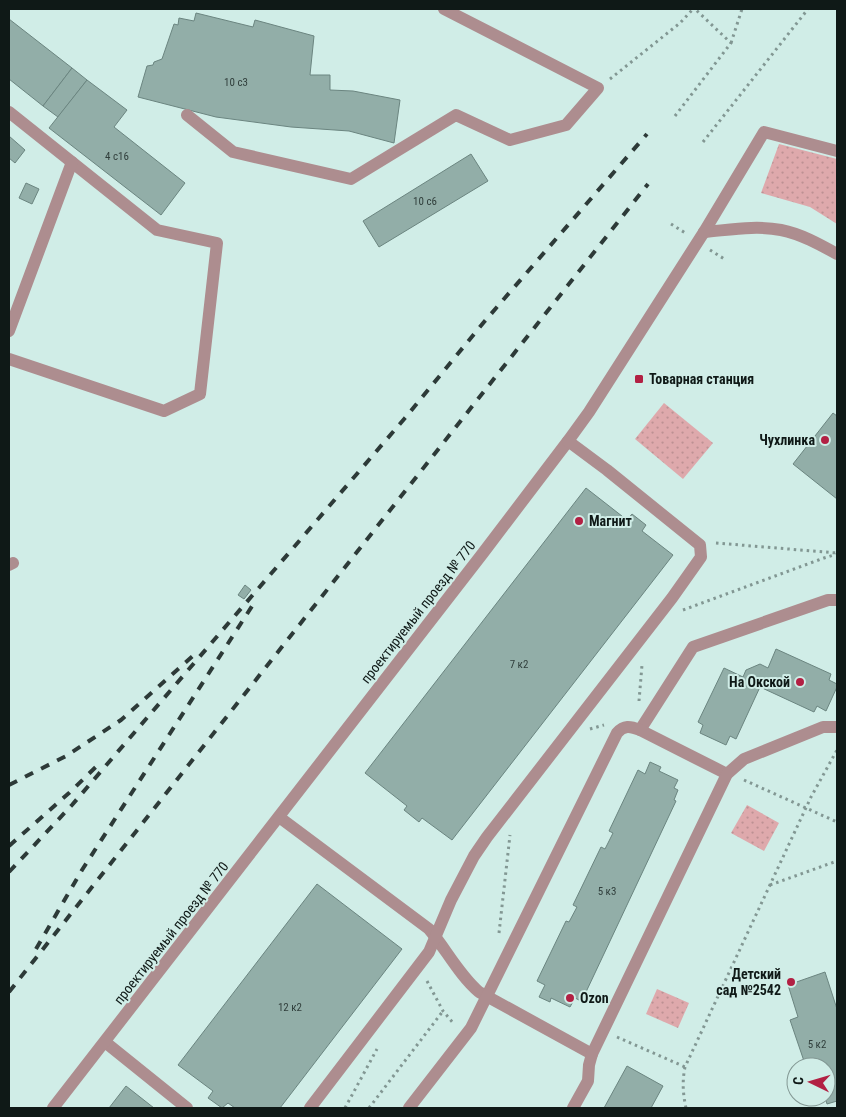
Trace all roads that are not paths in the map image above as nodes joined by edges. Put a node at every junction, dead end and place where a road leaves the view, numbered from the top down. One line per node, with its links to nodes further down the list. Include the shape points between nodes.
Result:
1 (444, 9): 3 (street, via 598,88 566,126 510,140 456,115 351,179 233,152)
2 (9, 112): 5 (street)
3 (187, 114)
4 (837, 151): 6 (street, проектируемый проезд № 770, via 764,132)
5 (72, 162): 8 (street); 9 (street, via 158,230 216,243 200,394 164,411)
6 (704, 232): 7 (street, via 752,228 782,230 814,241); 10 (street, проектируемый проезд № 770)
7 (837, 254)
8 (9, 331)
9 (9, 359)
10 (568, 441): 15 (street, проектируемый проезд № 770); 16 (street, via 700,545 702,557 487,837 451,900)
11 (837, 600): 13 (street, via 828,600 693,647)
12 (837, 727): 14 (street, via 824,727 744,759)
13 (640, 730): 14 (street); 17 (street, via 621,728 617,733)
14 (727, 774): 19 (street)
15 (279, 817): 16 (street); 18 (street, проектируемый проезд № 770)
16 (436, 937): 17 (street, via 469,984); 22 (street, via 429,952)
17 (486, 996): 19 (street); 23 (street, via 466,1034)
18 (105, 1042): 20 (street, проектируемый проезд № 770); 21 (street)
19 (592, 1054): 24 (street, via 588,1081)
20 (53, 1108)
21 (187, 1108)
22 (310, 1108)
23 (409, 1108)
24 (573, 1108)

